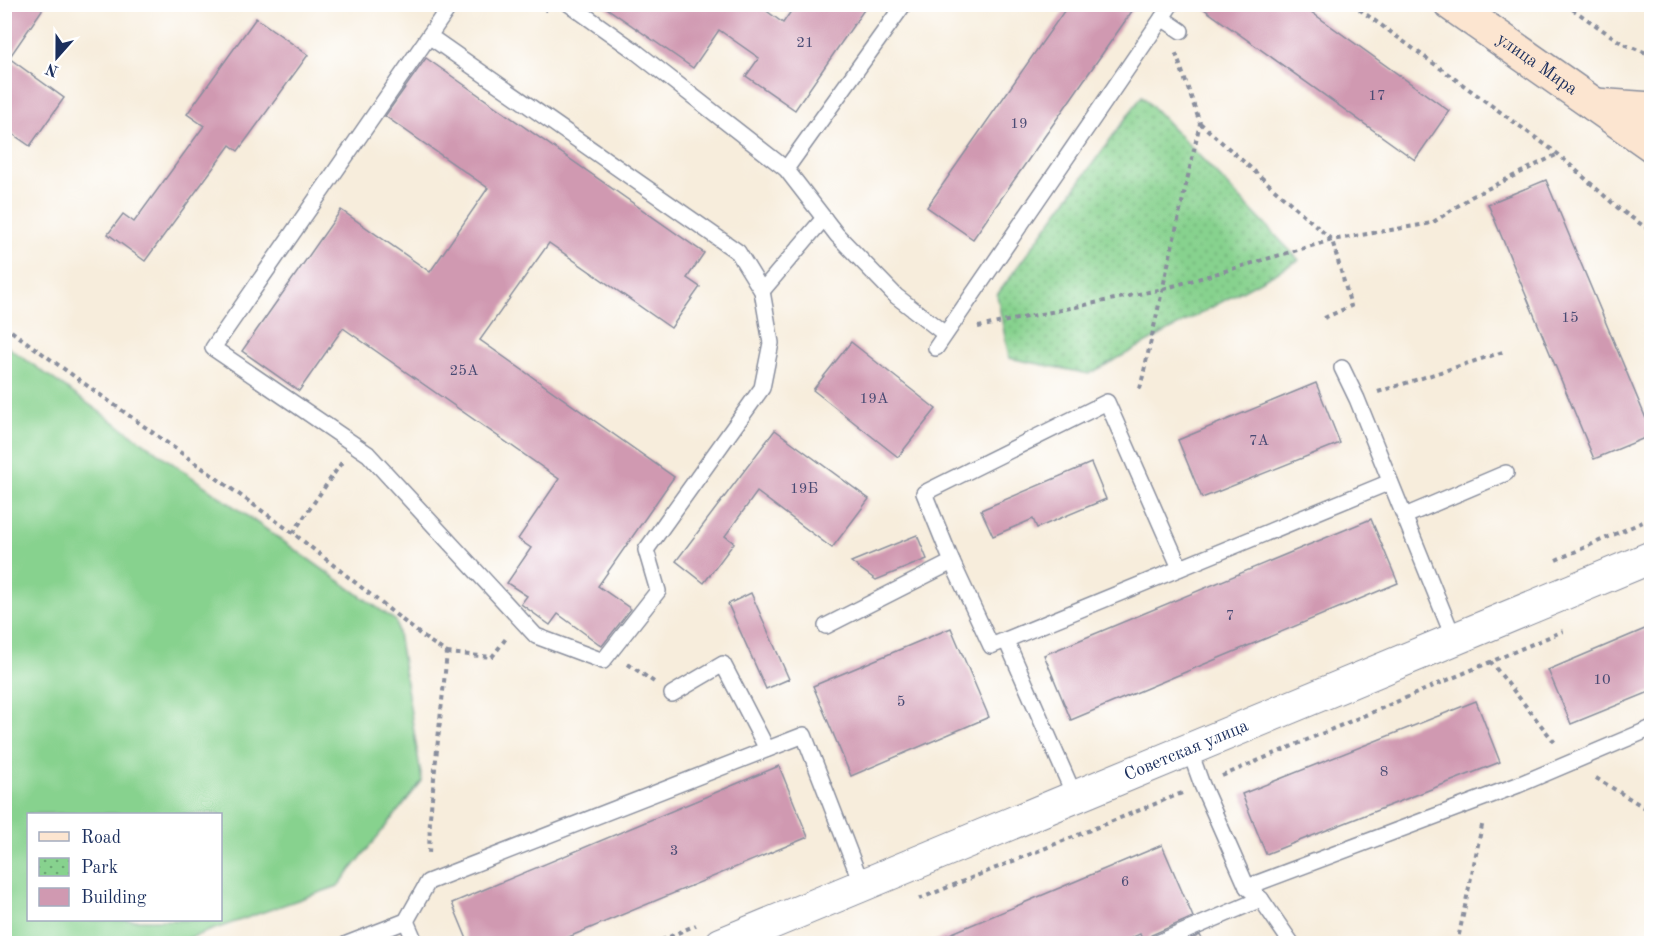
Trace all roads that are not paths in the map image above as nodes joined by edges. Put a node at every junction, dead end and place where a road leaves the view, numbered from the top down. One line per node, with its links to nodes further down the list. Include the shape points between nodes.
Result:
1 (451, 4): 8 (lane)
2 (569, 4): 13 (lane)
3 (904, 4): 13 (lane)
4 (1171, 4): 6 (lane)
5 (1451, 4): 9 (street, улица Мира)
6 (1161, 18): 7 (lane); 16 (lane)
7 (1181, 31)
8 (429, 36): 15 (lane, via 738,252); 15 (lane, via 213,348 368,454 536,636 603,662 658,591 646,550 762,388 771,343)
9 (1593, 105): 10 (street); 11 (street); 12 (street, улица Мира)
10 (1652, 109)
11 (1652, 120)
12 (1652, 145)
13 (786, 169): 14 (lane)
14 (824, 218): 15 (lane); 16 (lane, via 896,296)
15 (762, 291)
16 (945, 334): 17 (lane)
17 (936, 348)
18 (1342, 368): 20 (lane)
19 (1506, 473): 21 (lane)
20 (1390, 482): 21 (lane); 24 (lane)
21 (1405, 516): 26 (lane)
22 (1652, 557): 26 (street, Советская улица)
23 (952, 562): 24 (lane, via 924,493 1107,402); 25 (lane); 27 (lane, via 990,646)
24 (1180, 568): 27 (lane)
25 (826, 626)
26 (1454, 639): 31 (street, Советская улица)
27 (1006, 640): 32 (lane)
28 (672, 694): 30 (lane, via 723,664)
29 (1652, 728): 34 (lane, via 1489,796)
30 (767, 749): 33 (lane, via 804,735); 36 (lane, via 428,882)
31 (1189, 749): 32 (street, Советская улица); 34 (lane)
32 (1075, 796): 33 (street, Советская улица)
33 (862, 885): 37 (street, Советская улица)
34 (1247, 887): 35 (lane)
35 (1261, 898): 41 (lane); 42 (lane)
36 (406, 921): 38 (lane); 39 (lane)
37 (752, 938): 40 (street, Советская улица)
38 (347, 944)
39 (416, 944)
40 (721, 944)
41 (1155, 944)
42 (1292, 944)

